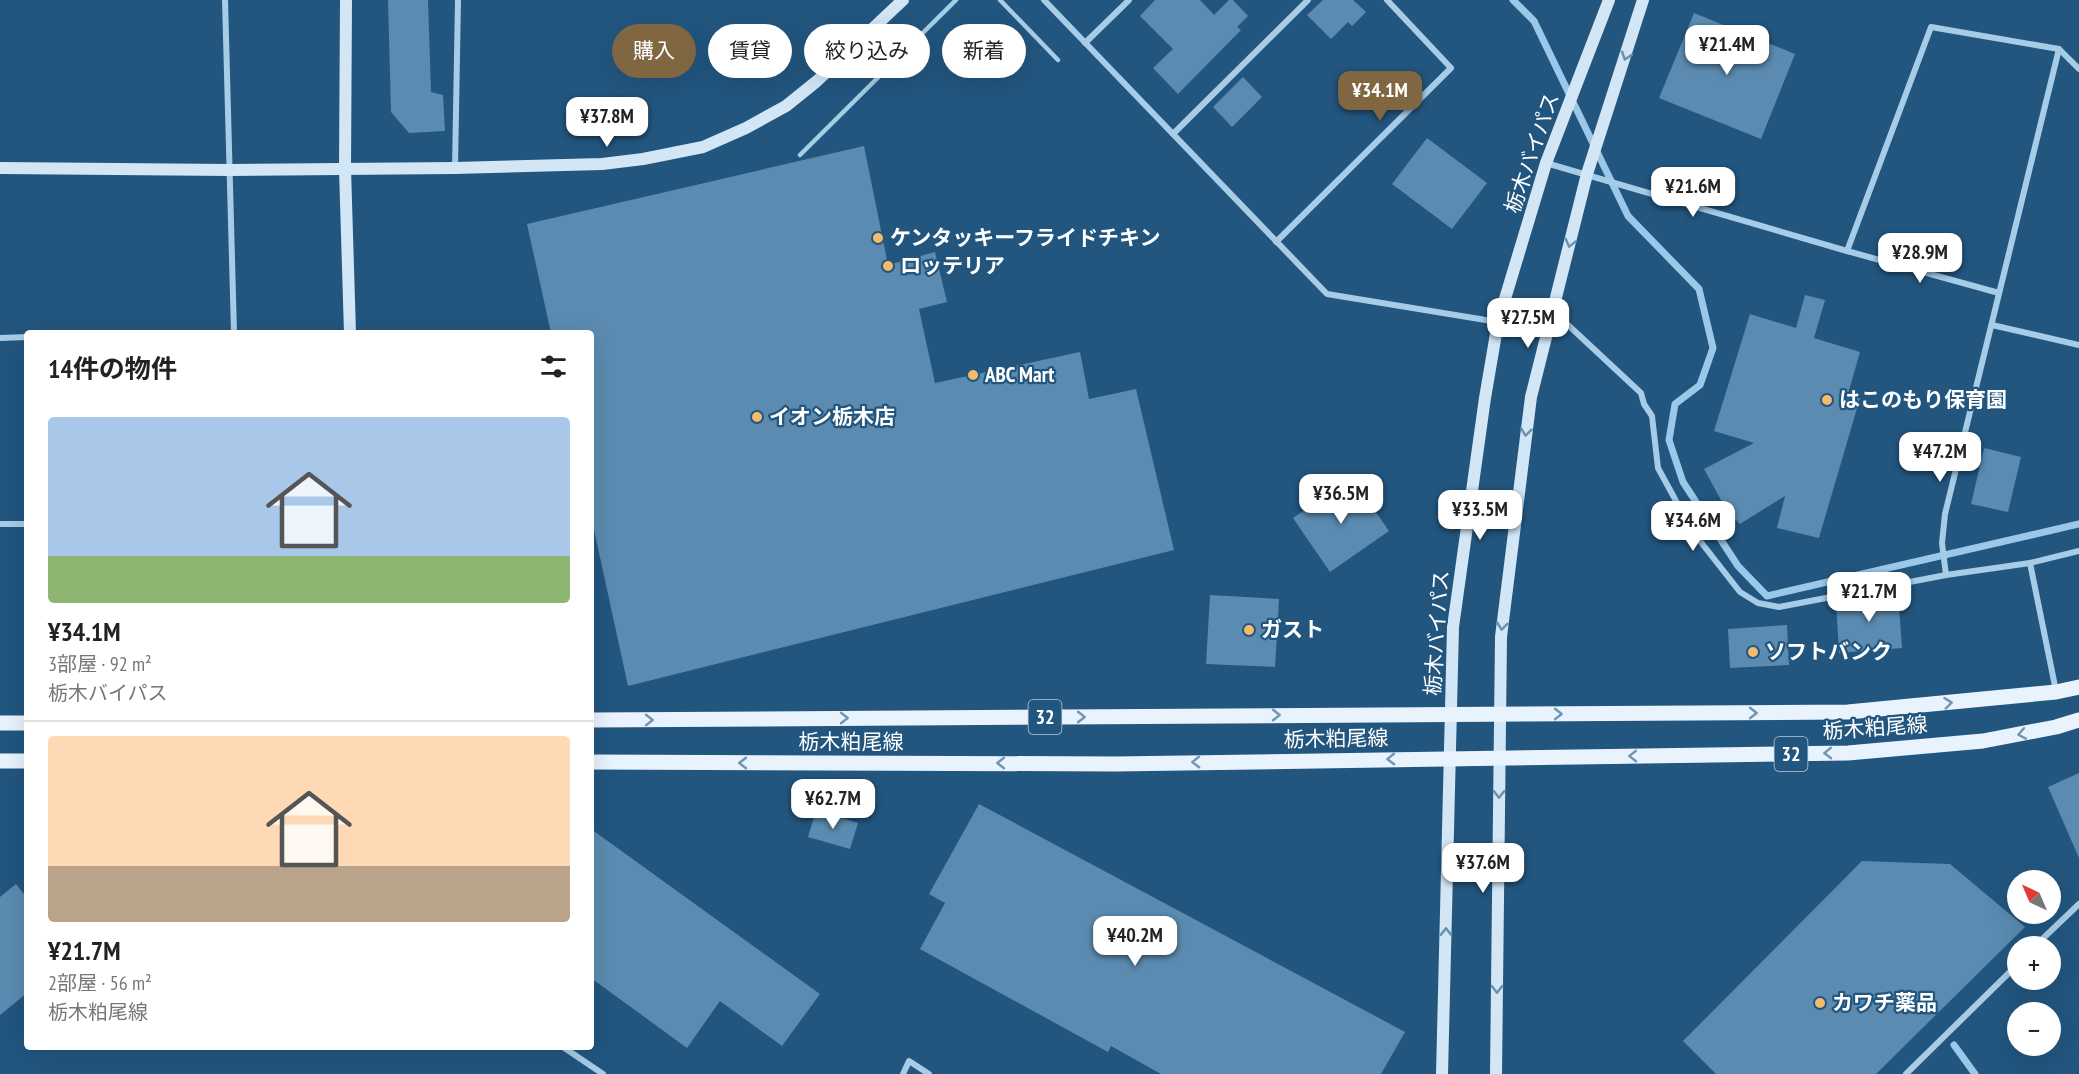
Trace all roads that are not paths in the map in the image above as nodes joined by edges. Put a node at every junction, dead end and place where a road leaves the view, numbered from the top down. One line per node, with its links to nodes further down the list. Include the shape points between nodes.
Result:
1 (225, 0): 23 (street)
2 (346, 0): 22 (main road)
3 (458, 0): 21 (street)
4 (903, 0): 21 (main road, via 786,106 703,147 602,164)
5 (956, 0): 18 (lane)
6 (1000, 0): 15 (lane)
7 (1044, 0): 13 (street)
8 (1130, 0): 13 (street)
9 (1308, 0): 17 (street)
10 (1387, 0): 25 (street, via 1451,68)
11 (1609, 0): 19 (main road, 栃木バイパス)
12 (1644, 0): 24 (main road, one-way to 24)
13 (1085, 43): 17 (street)
14 (2059, 49): 16 (street); 26 (street, via 1931,27); 27 (street)
15 (1058, 60)
16 (2079, 69)
17 (1173, 134): 25 (street)
18 (800, 155)
19 (1546, 163): 24 (street); 29 (main road, 栃木バイパス)
20 (0, 168): 23 (main road)
21 (455, 168): 22 (main road)
22 (345, 169): 23 (main road); 32 (main road)
23 (231, 170): 31 (street)
24 (1587, 174): 26 (street); 28 (main road, one-way to 28)
25 (1276, 242): 29 (street, via 1327,294)
26 (1847, 251): 27 (street)
27 (1999, 293): 30 (street)
28 (1553, 310): 40 (street, via 1641,393 1652,416 1658,468 1693,532 1740,592 1758,603 1779,607); 44 (main road, one-way to 44, via 1531,397 1500,637)
29 (1498, 322): 43 (main road, 栃木バイパス, via 1453,627)
30 (1992, 326): 35 (street); 40 (street, via 1945,514 1942,543)
31 (233, 330)
32 (350, 330)
33 (24, 337): 34 (street)
34 (0, 338)
35 (2079, 345)
36 (0, 524): 37 (street)
37 (24, 524)
38 (2079, 551): 39 (street)
39 (2030, 562): 40 (street); 42 (street)
40 (1946, 575)
41 (2079, 687): 42 (main road, 栃木粕尾線 / 32)
42 (2056, 692): 44 (main road, 栃木粕尾線 / 32, one-way to 42, via 1848,712)
43 (1451, 714): 44 (main road, 栃木粕尾線 / 32); 45 (main road, 栃木粕尾線 / 32, one-way to 43); 50 (main road, 栃木バイパス)
44 (1500, 714): 49 (main road)
45 (594, 720)
46 (2079, 720): 49 (main road, 栃木粕尾線 / 32, one-way to 49, via 1983,741 1848,753)
47 (0, 723): 48 (main road)
48 (24, 723)
49 (1499, 757): 50 (main road, 栃木粕尾線 / 32); 62 (main road, one-way to 62)
50 (1450, 758): 53 (main road, 栃木粕尾線 / 32, one-way to 53, via 1116,764); 61 (main road, 栃木バイパス, one-way to 50)
51 (0, 761): 52 (main road)
52 (24, 761)
53 (594, 762)
54 (2079, 904): 55 (street)
55 (2046, 936)
56 (2007, 975): 63 (street)
57 (567, 1050): 58 (street)
58 (603, 1074)
59 (903, 1074): 60 (street, via 909,1061)
60 (929, 1074)
61 (1442, 1074)
62 (1496, 1074)
63 (1906, 1074)

